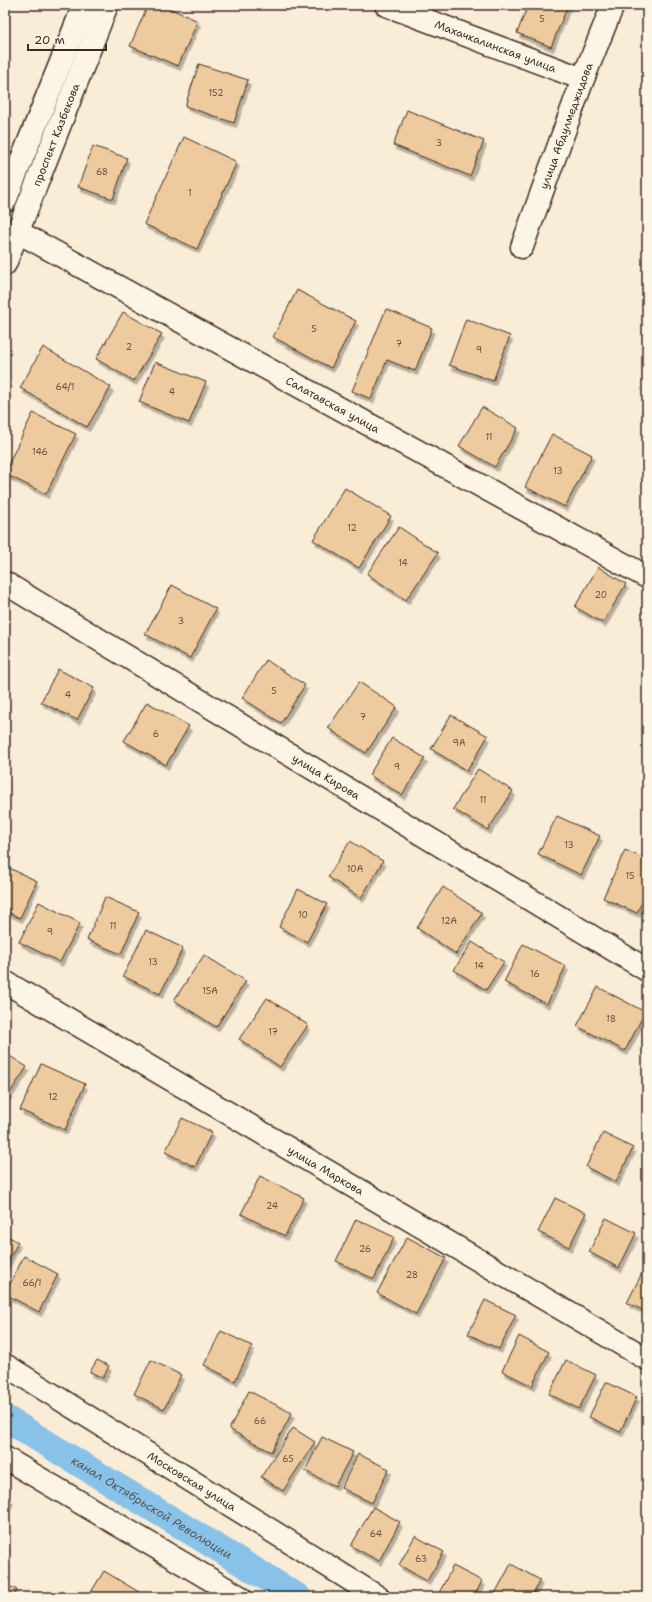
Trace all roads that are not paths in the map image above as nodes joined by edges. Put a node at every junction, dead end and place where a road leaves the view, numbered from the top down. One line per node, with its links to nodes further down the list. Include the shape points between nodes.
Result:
1 (84, 5): 6 (main road, проспект Казбекова)
2 (107, 5): 7 (main road, проспект Казбекова)
3 (386, 5): 5 (main road, Махачкалинская улица)
4 (613, 5): 5 (main road, улица Абдулмеджидова)
5 (582, 79): 8 (main road, улица Абдулмеджидова)
6 (5, 201)
7 (18, 232): 9 (main road, проспект Казбекова); 10 (main road, Салатавская улица)
8 (522, 247)
9 (5, 264)
10 (647, 577)
11 (5, 583): 12 (main road, улица Кирова)
12 (647, 970)
13 (5, 982): 14 (main road, улица Маркова)
14 (647, 1359)
15 (5, 1365): 18 (main road, Московская улица)
16 (5, 1458): 17 (main road)
17 (240, 1597)
18 (378, 1597)

